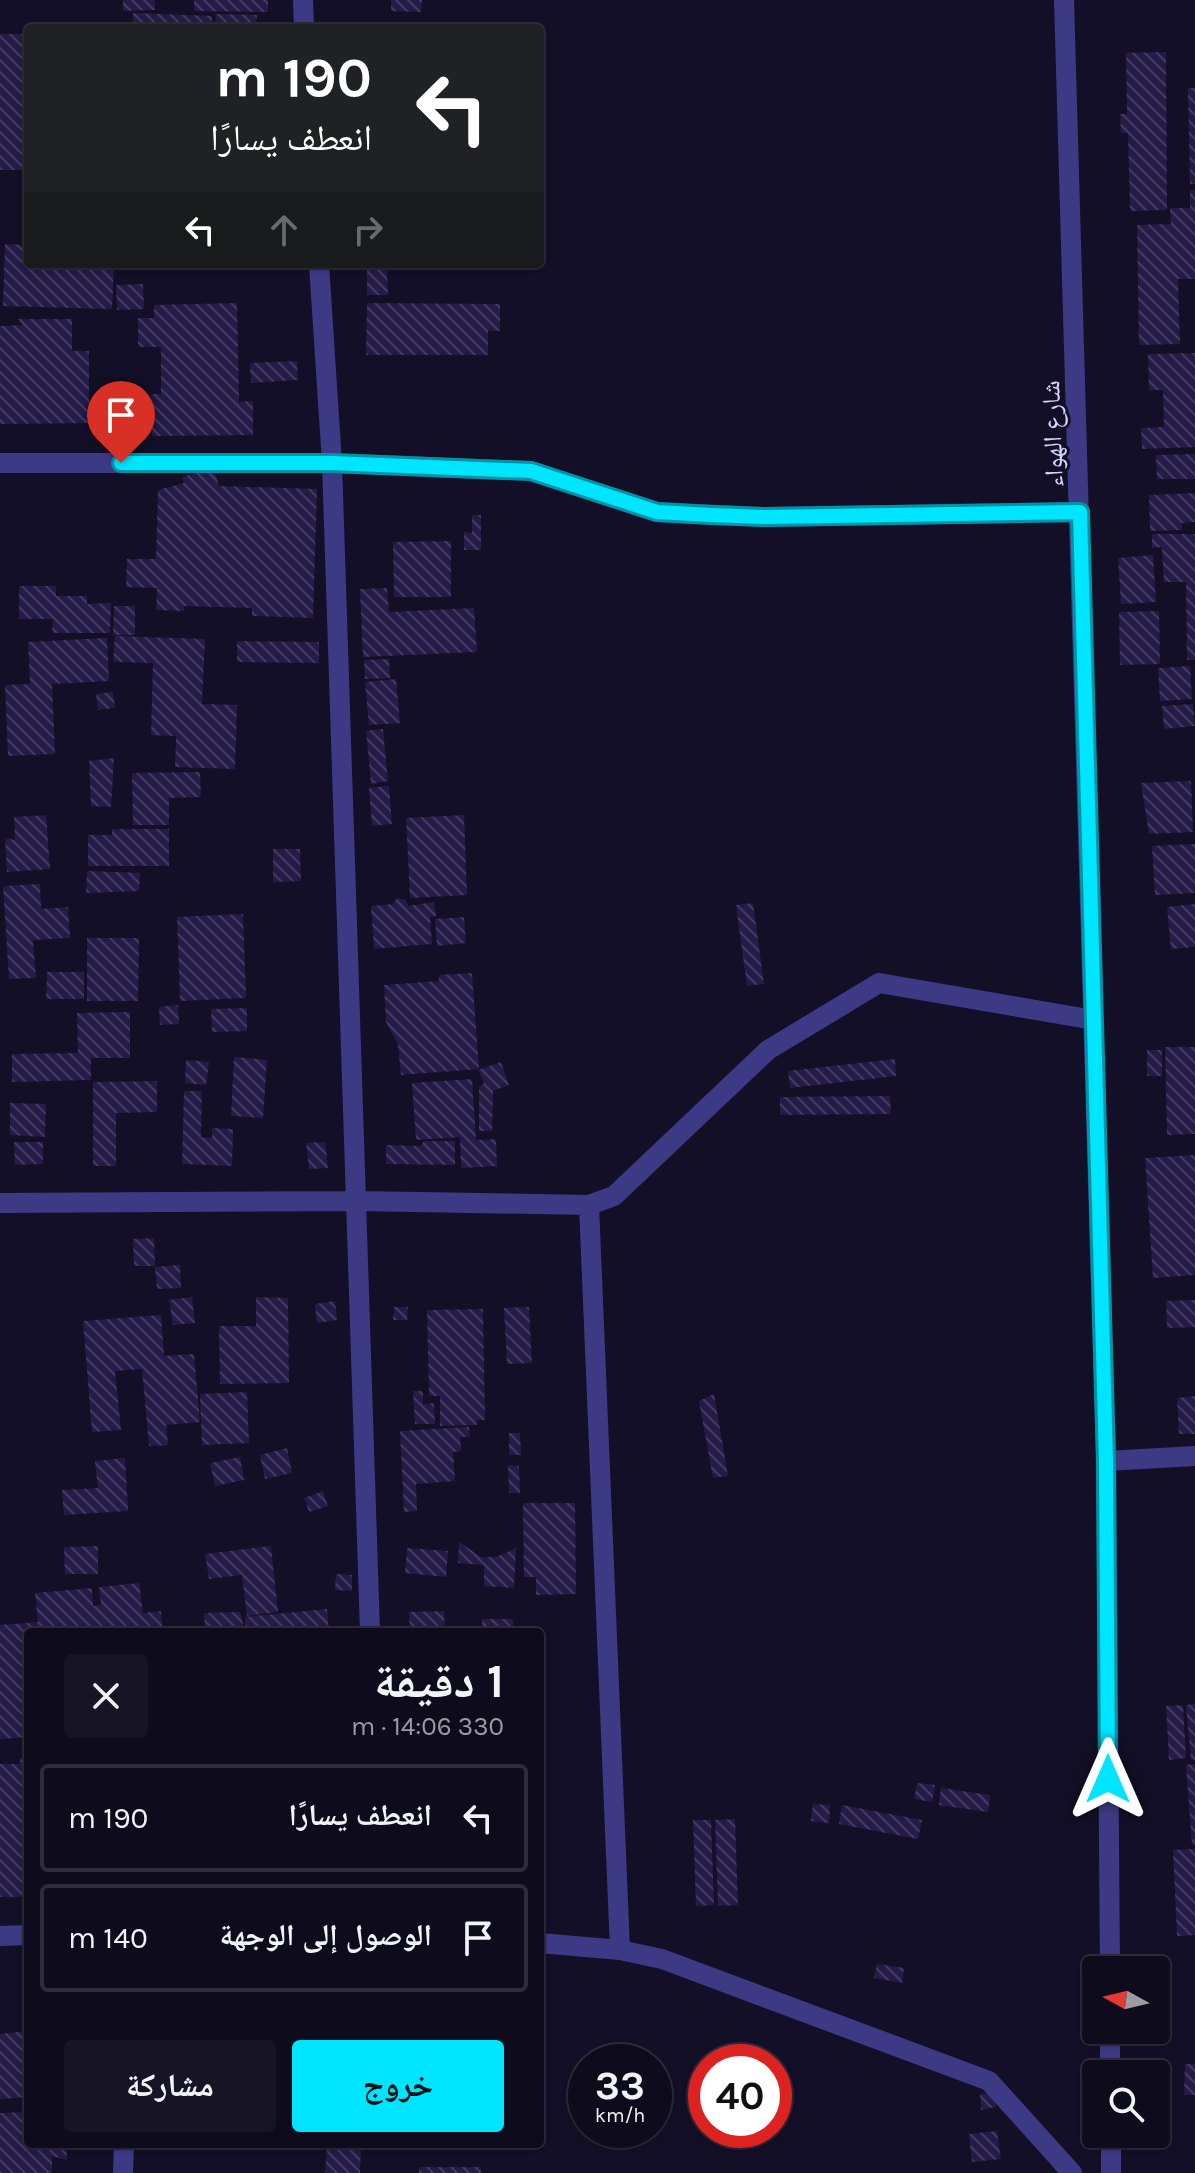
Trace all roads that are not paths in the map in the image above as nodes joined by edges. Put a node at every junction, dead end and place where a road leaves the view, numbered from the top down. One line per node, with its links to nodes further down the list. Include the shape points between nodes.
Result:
1 (303, 0): 3 (street)
2 (1064, 0): 7 (street, شارع الهواء)
3 (304, 24)
4 (319, 268): 6 (street)
5 (0, 463): 6 (street)
6 (332, 463): 7 (street, via 531,471 657,512 764,517); 9 (street)
7 (1080, 512): 8 (street, شارع الهواء)
8 (1094, 1020): 11 (street, via 879,983 768,1050 614,1196); 13 (street, شارع الهواء)
9 (359, 1201): 10 (street); 11 (street); 14 (street)
10 (0, 1203)
11 (589, 1205): 18 (street)
12 (1195, 1456): 13 (street)
13 (1106, 1461): 19 (street, شارع الهواء)
14 (370, 1628)
15 (24, 1935): 16 (street)
16 (0, 1936)
17 (544, 1943): 18 (street)
18 (620, 1950): 23 (street, via 662,1959 989,2081)
19 (1110, 1956)
20 (124, 2148): 22 (street)
21 (1111, 2148): 24 (street)
22 (123, 2173)
23 (1072, 2173)
24 (1111, 2173)

